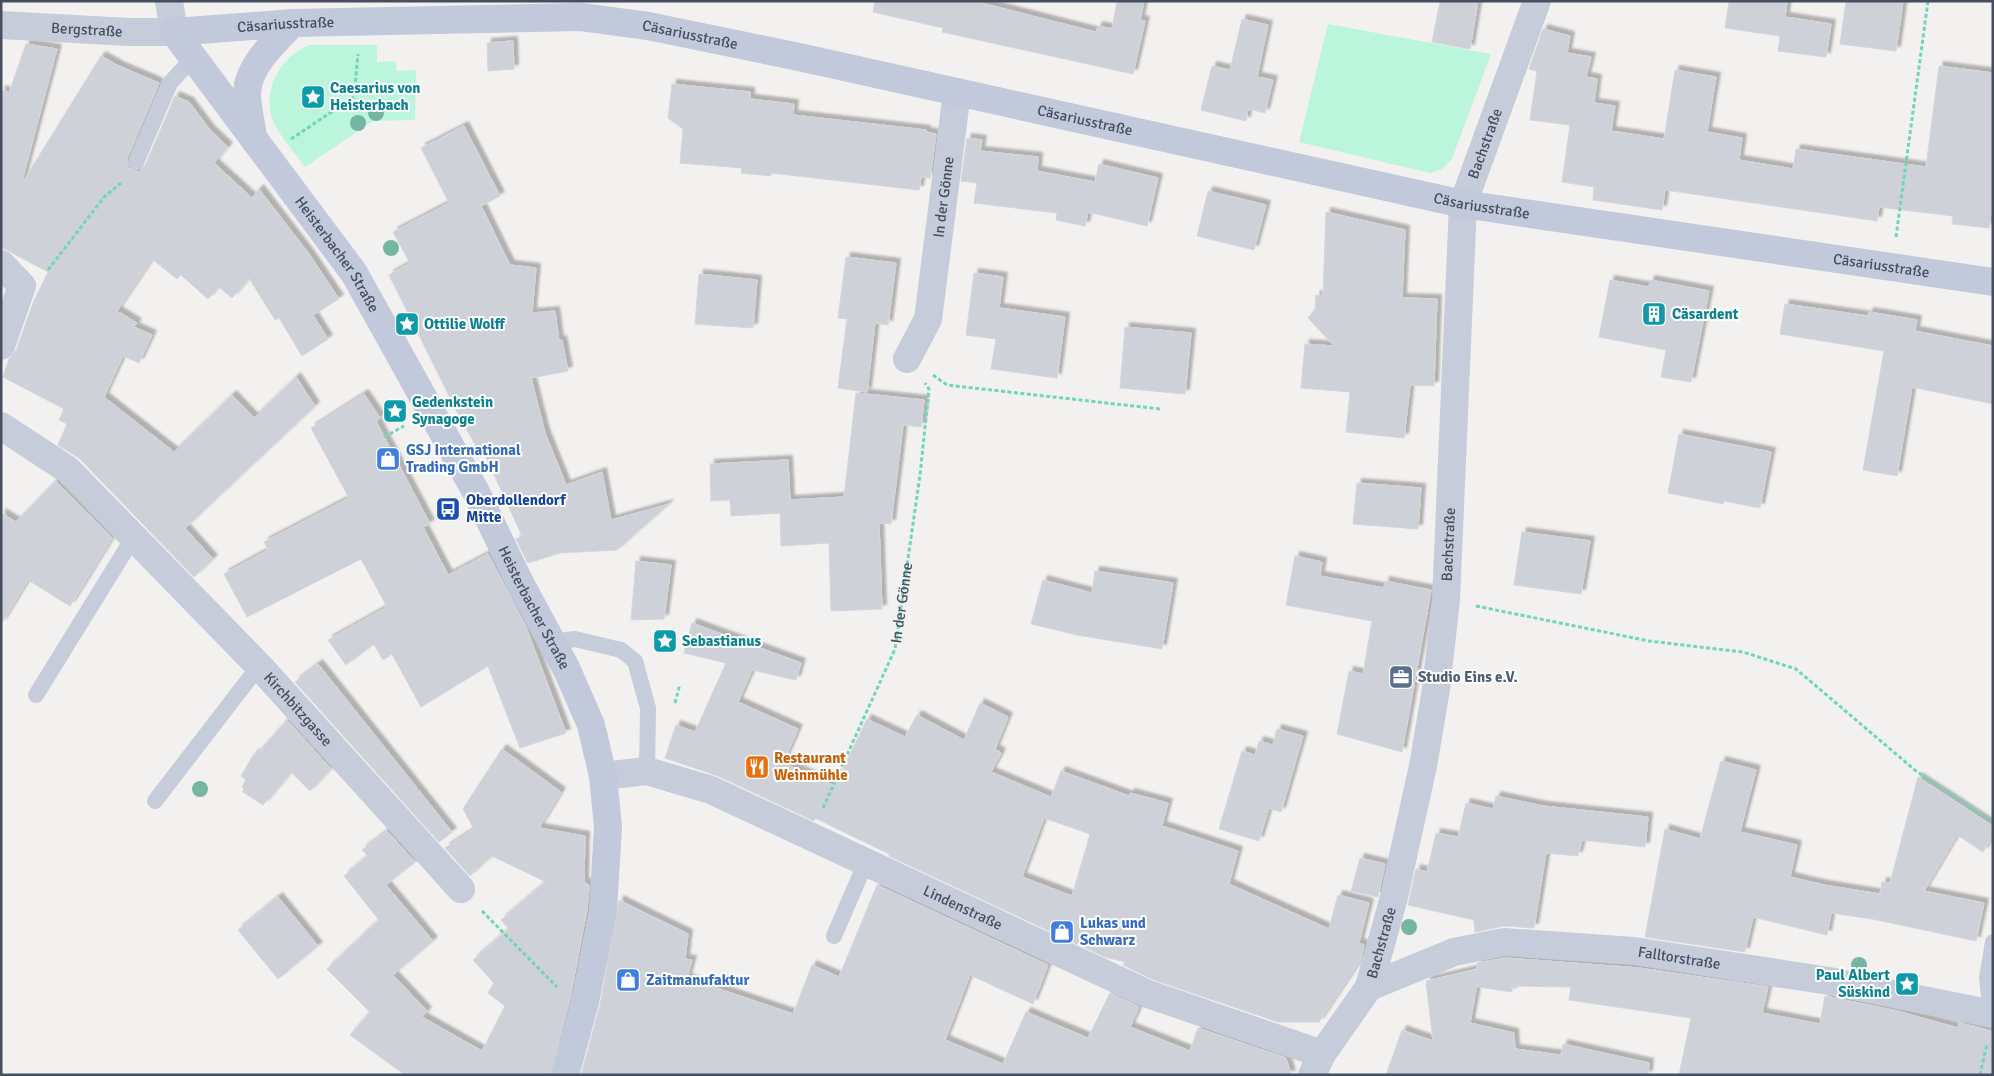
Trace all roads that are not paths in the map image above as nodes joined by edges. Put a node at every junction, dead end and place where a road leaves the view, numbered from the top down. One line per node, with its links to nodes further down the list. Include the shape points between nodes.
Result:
1 (169, 1): 5 (street, Heisterbacher Straße)
2 (1537, 1): 10 (street, Bachstraße)
3 (1, 24): 5 (street, Bergstraße)
4 (293, 24): 5 (main road, Cäsariusstraße); 7 (main road, Cäsariusstraße, via 581,17 672,29); 8 (main road, Heisterbacher Straße, via 257,63 247,93)
5 (174, 32): 6 (main road, Heisterbacher Straße)
6 (192, 58): 8 (main road, Heisterbacher Straße); 9 (lane, via 170,83)
7 (956, 92): 10 (main road, Cäsariusstraße); 14 (street, In der Gönne, via 928,319)
8 (260, 148): 17 (main road, Heisterbacher Straße, via 354,272 476,492)
9 (136, 162)
10 (1463, 204): 12 (main road, Cäsariusstraße); 27 (street, Bachstraße, via 1446,600 1436,690 1394,897)
11 (1, 264): 13 (street, via 22,286)
12 (1993, 282)
13 (1, 346)
14 (907, 359)
15 (1, 426): 16 (street, Kirchbitzgasse, via 68,470)
16 (133, 538): 18 (street, Kirchbitzgasse); 19 (lane)
17 (553, 642): 20 (lane, via 575,639 621,650 634,661 648,708); 21 (main road, Heisterbacher Straße, via 591,725)
18 (259, 666): 22 (lane); 24 (street, Kirchbitzgasse)
19 (36, 695)
20 (647, 771): 21 (street, Lindenstraße); 23 (street, Lindenstraße, via 712,790)
21 (603, 776): 30 (main road, Heisterbacher Straße, via 608,827 603,910 585,1002)
22 (155, 801)
23 (866, 862): 25 (lane); 29 (street, Lindenstraße, via 1148,994)
24 (461, 889)
25 (834, 936)
26 (1993, 942): 28 (lane, via 1987,978)
27 (1369, 987): 28 (street, Falltorstraße, via 1454,952 1504,942 1653,954 1829,981); 29 (street, Bachstraße)
28 (1992, 1014)
29 (1317, 1064)
30 (565, 1075)

